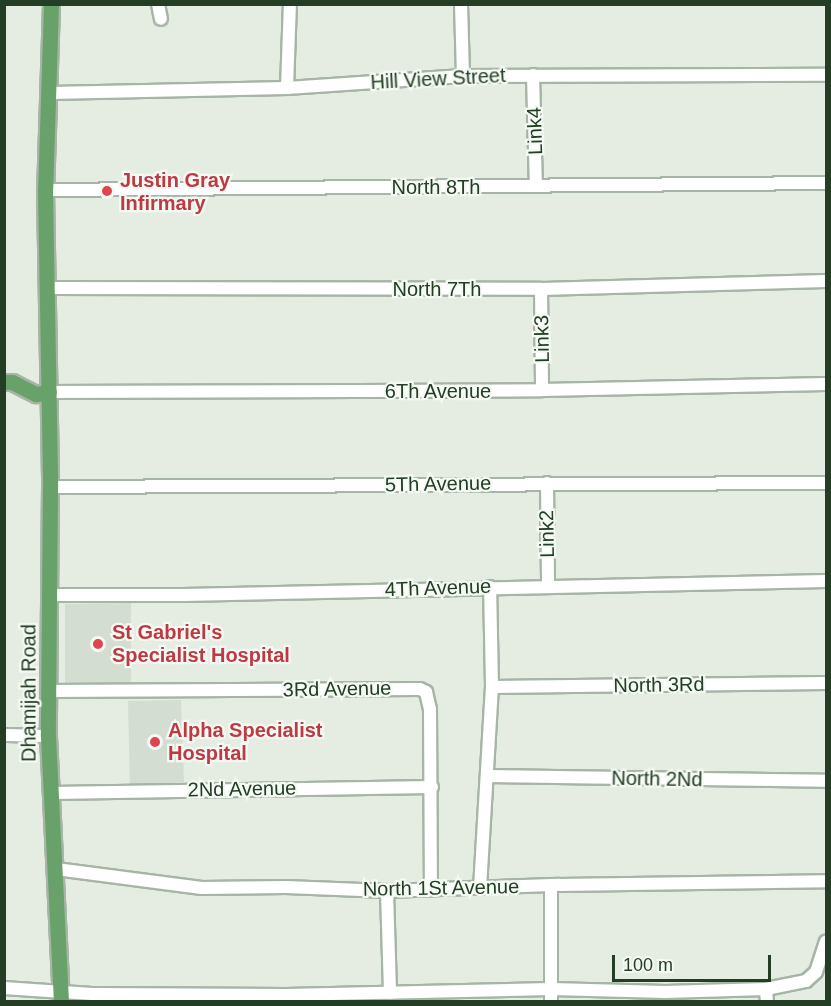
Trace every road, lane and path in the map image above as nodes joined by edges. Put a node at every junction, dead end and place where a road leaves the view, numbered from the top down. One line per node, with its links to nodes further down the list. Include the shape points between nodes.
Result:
1 (51, 4): 10 (main road, Dhamijah Road)
2 (158, 4): 5 (street)
3 (290, 4): 9 (street)
4 (462, 4): 8 (street)
5 (161, 19)
6 (533, 75): 7 (street, Hill View Street); 8 (street, Hill View Street); 12 (street, Link4)
7 (826, 75)
8 (462, 76): 9 (street, Hill View Street)
9 (288, 88): 10 (street, Hill View Street)
10 (50, 93): 13 (main road, Dhamijah Road)
11 (826, 183): 12 (street, North 8Th)
12 (536, 186): 13 (street, North 8Th)
13 (45, 190): 15 (main road, Dhamijah Road)
14 (826, 281): 16 (street, North 7Th)
15 (47, 288): 16 (street, North 7Th); 20 (main road, Dhamijah Road)
16 (541, 289): 19 (street, Link3)
17 (4, 382): 20 (main road, via 36,394)
18 (826, 384): 19 (street, 6Th Avenue)
19 (542, 390): 20 (street, 6Th Avenue)
20 (49, 392): 23 (main road, Dhamijah Road)
21 (547, 483): 22 (street, 5Th Avenue); 23 (street, 5Th Avenue); 26 (street, Link2)
22 (826, 483)
23 (50, 487): 27 (main road, Dhamijah Road)
24 (826, 580): 26 (street, 4Th Avenue)
25 (490, 586): 26 (street, 4Th Avenue); 27 (street, 4Th Avenue); 29 (street)
26 (548, 586)
27 (49, 595): 30 (main road, Dhamijah Road)
28 (826, 683): 29 (street, North 3Rd)
29 (492, 687): 33 (street)
30 (49, 692): 32 (main road, Dhamijah Road); 35 (street, 3Rd Avenue, via 420,689 426,693 430,709)
31 (4, 735): 32 (street)
32 (48, 736): 36 (main road, Dhamijah Road)
33 (487, 776): 34 (street, North 2Nd); 40 (street)
34 (826, 781)
35 (432, 787): 36 (street, 2Nd Avenue); 41 (street, 3Rd Avenue)
36 (52, 793): 37 (main road, Dhamijah Road)
37 (56, 869): 42 (street, North 1St Avenue, via 202,888); 49 (main road, Dhamijah Road)
38 (826, 881): 39 (street, North 1St Avenue)
39 (551, 885): 40 (street, North 1St Avenue); 46 (street)
40 (480, 888): 41 (street, North 1St Avenue)
41 (431, 889): 42 (street, North 1St Avenue)
42 (387, 891): 45 (street)
43 (826, 942): 47 (street, via 816,972 806,981)
44 (4, 988): 49 (street)
45 (390, 993): 48 (street); 51 (street)
46 (551, 995): 48 (street); 50 (street)
47 (766, 995): 50 (street)
48 (455, 996)
49 (61, 997): 51 (street)
50 (666, 997)
51 (286, 998)

